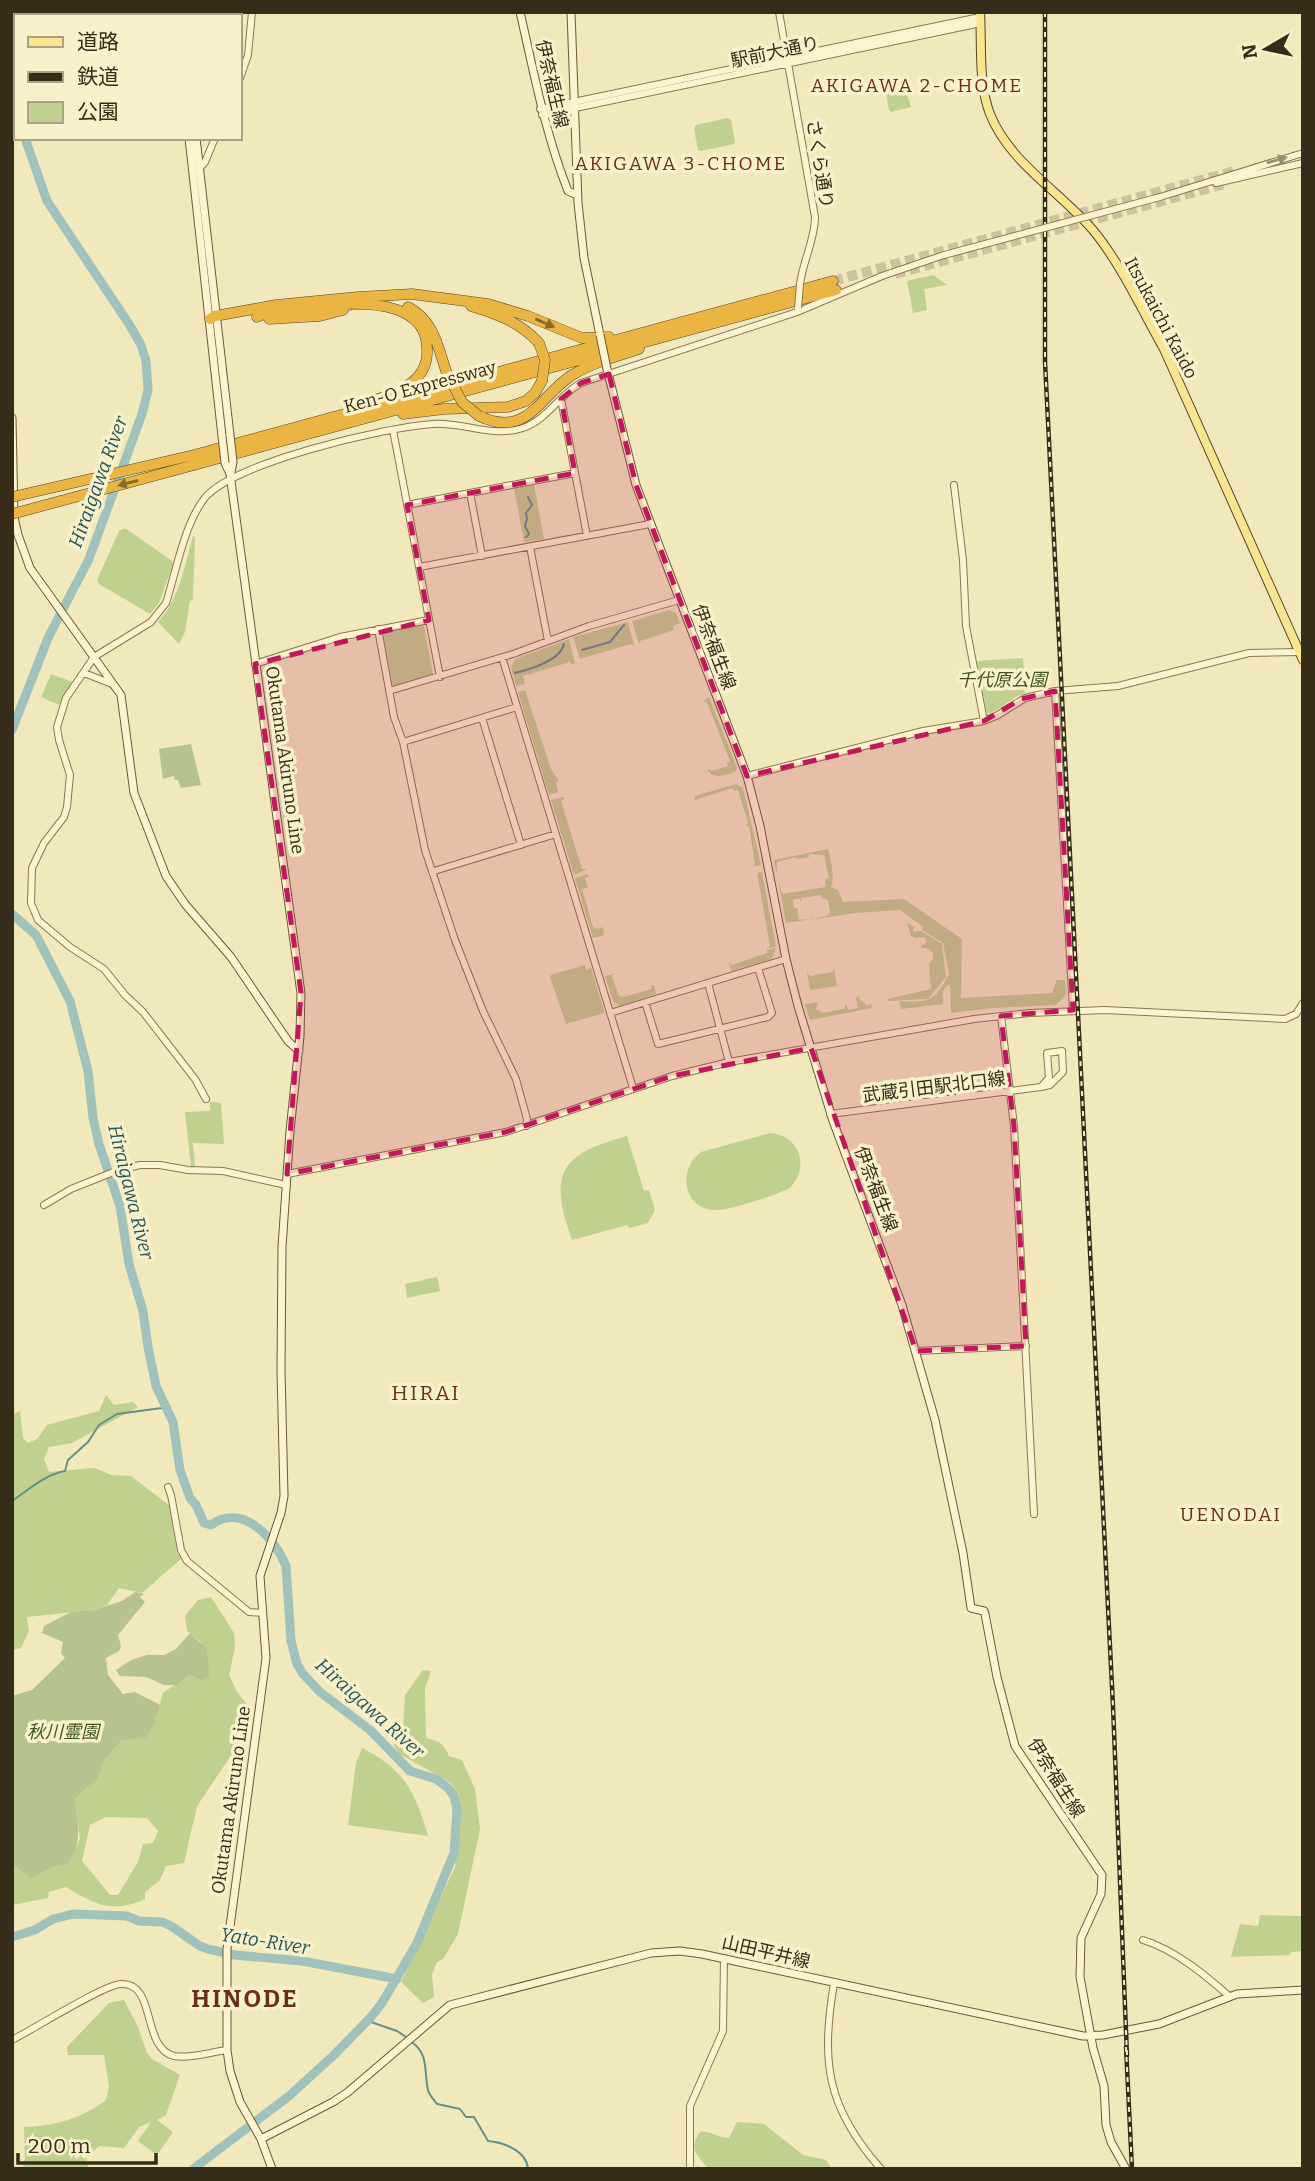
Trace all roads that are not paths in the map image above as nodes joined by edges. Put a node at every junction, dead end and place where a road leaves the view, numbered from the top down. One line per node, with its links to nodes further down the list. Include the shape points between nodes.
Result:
1 (251, 12): 7 (street)
2 (520, 12): 9 (main road, 伊奈福生線)
3 (571, 12): 8 (main road, 伊奈福生線)
4 (779, 12): 6 (street, さくら通り)
5 (980, 18): 6 (street, 駅前大通り); 48 (main road, Itsukaichi Kaido, via 986,99 997,129 1094,231 1140,307 1164,349)
6 (788, 61): 8 (street, 駅前大通り); 20 (street, さくら通り, bridge, via 815,216)
7 (242, 72)
8 (574, 105): 9 (street, 駅前大通り); 17 (main road, 伊奈福生線)
9 (541, 112): 17 (main road, 伊奈福生線, via 568,191)
10 (189, 140): 15 (main road, Okutama Akiruno Line)
11 (196, 140): 15 (main road, Okutama Akiruno Line)
12 (214, 140): 15 (street)
13 (1303, 153): 16 (street, one-way to 13)
14 (1303, 163): 16 (street)
15 (196, 171): 22 (main road, Okutama Akiruno Line)
16 (1197, 187): 20 (street, bridge, via 944,255)
17 (577, 195): 25 (main road, 伊奈福生線, bridge, via 583,254)
18 (433, 296): 19 (highway, via 393,294); 24 (highway, one-way to 24, via 488,304 591,339); 28 (highway, bridge, via 502,316 523,328 539,344 545,360 535,393 508,407 417,411)
19 (357, 300): 21 (highway, via 327,315 283,319); 21 (highway, via 276,301); 23 (highway, bridge, via 394,302 420,315 431,329 457,395 468,409 497,422 522,418 580,371); 30 (highway, via 412,317 427,343 422,371 394,393)
20 (797, 310): 25 (street)
21 (257, 315): 22 (highway)
22 (214, 319): 33 (main road, Okutama Akiruno Line, bridge)
23 (726, 319): 24 (highway, Ken-O Expressway, via 835,286); 28 (highway, Ken-O Expressway)
24 (675, 325): 30 (highway, Ken-O Expressway)
25 (608, 371): 26 (street, via 581,383); 39 (main road, 伊奈福生線)
26 (561, 399): 29 (street, via 533,424 510,431 445,423); 32 (street)
27 (12, 418): 49 (main road, via 18,535 30,568)
28 (330, 427): 31 (highway, Ken-O Expressway)
29 (393, 430): 33 (street); 37 (street)
30 (278, 432): 31 (highway, Ken-O Expressway)
31 (194, 460): 36 (highway, Ken-O Expressway, bridge); 38 (highway, Ken-O Expressway, one-way to 38, bridge)
32 (575, 473): 35 (street); 40 (street)
33 (231, 475): 49 (street, via 199,507 160,612 142,629); 51 (main road, Okutama Akiruno Line)
34 (954, 485): 59 (street, via 966,626)
35 (470, 493): 37 (street); 42 (street)
36 (12, 497)
37 (407, 505): 43 (street)
38 (12, 514)
39 (650, 524): 40 (street); 44 (main road, 伊奈福生線)
40 (587, 536): 41 (street)
41 (530, 547): 42 (street); 47 (street)
42 (482, 556): 43 (street)
43 (419, 568): 45 (street)
44 (679, 600): 47 (street); 61 (main road, 伊奈福生線)
45 (429, 620): 46 (street); 53 (street)
46 (378, 629): 51 (street); 55 (street)
47 (548, 641): 50 (street)
48 (1302, 654): 56 (street, via 1249,653 1118,686)
49 (94, 657): 52 (street); 54 (main road)
50 (502, 657): 53 (street); 57 (street)
51 (255, 664): 75 (main road, Okutama Akiruno Line, via 301,993)
52 (84, 673): 54 (street); 80 (street, via 66,698 58,724 70,775 67,807 32,868 32,908 38,920 104,969 143,1012)
53 (440, 677): 55 (street)
54 (114, 685): 75 (main road, via 122,699 134,793 166,876)
55 (389, 691): 60 (street)
56 (1055, 691): 59 (street, via 1021,699); 70 (street)
57 (517, 707): 58 (street); 62 (street)
58 (482, 718): 60 (street); 63 (street)
59 (984, 721): 61 (street, via 923,731)
60 (403, 742): 64 (street)
61 (747, 776): 65 (main road, 伊奈福生線)
62 (556, 834): 63 (street); 71 (street)
63 (521, 845): 64 (street)
64 (434, 871): 82 (street, via 455,940 516,1079)
65 (786, 960): 66 (street); 74 (main road, 伊奈福生線)
66 (758, 968): 67 (street); 73 (street, via 771,1016)
67 (708, 983): 68 (street); 73 (street)
68 (645, 1002): 71 (street); 73 (street, via 659,1044)
69 (1303, 1003): 70 (street, via 1296,1014 1285,1019)
70 (1073, 1010): 72 (street)
71 (610, 1013): 78 (street)
72 (1001, 1016): 74 (street); 79 (street)
73 (720, 1028): 76 (street)
74 (811, 1047): 76 (street); 81 (main road, 伊奈福生線)
75 (299, 1051): 83 (main road, Okutama Akiruno Line)
76 (729, 1062): 78 (street)
77 (1041, 1087): 77 (street, via 1049,1078 1047,1053 1062,1051 1063,1072); 79 (street, 武蔵引田駅北口線)
78 (634, 1088): 82 (street)
79 (1010, 1091): 81 (street, 武蔵引田駅北口線); 86 (street)
80 (206, 1099)
81 (831, 1114): 87 (main road, 伊奈福生線)
82 (526, 1126): 83 (street)
83 (287, 1174): 84 (main road, Okutama Akiruno Line)
84 (286, 1185): 85 (street, via 223,1171 140,1166 97,1178); 90 (main road, Okutama Akiruno Line, via 281,1311 285,1486 260,1576)
85 (44, 1205)
86 (1026, 1346): 87 (street); 89 (street)
87 (916, 1352): 96 (main road, 伊奈福生線, via 945,1462 971,1608 985,1614 1015,1746 1102,1875 1102,1891 1080,1951)
88 (168, 1487): 90 (street, via 183,1556 249,1612)
89 (1034, 1514)
90 (263, 1613): 98 (main road, Okutama Akiruno Line, via 265,1669 227,1949)
91 (1143, 1940): 95 (street, via 1179,1957)
92 (724, 1958): 93 (main road, 山田平井線); 99 (main road, 山田平井線, via 652,1952 457,2001 340,2097); 101 (street, via 723,2031 690,2106)
93 (834, 1983): 96 (main road, 山田平井線); 102 (street, via 827,2042 832,2086 850,2130)
94 (1303, 1990): 95 (main road, 山田平井線)
95 (1229, 1996): 96 (main road, 山田平井線, via 1159,2024)
96 (1091, 2036): 103 (main road, 伊奈福生線, via 1104,2086 1106,2124)
97 (12, 2040): 98 (street, via 123,1983 142,1996 156,2040 168,2053 182,2056)
98 (227, 2050): 99 (main road, Okutama Akiruno Line, via 234,2086)
99 (260, 2137): 100 (main road, Okutama Akiruno Line)
100 (272, 2169)
101 (690, 2169)
102 (881, 2169)
103 (1126, 2169)

